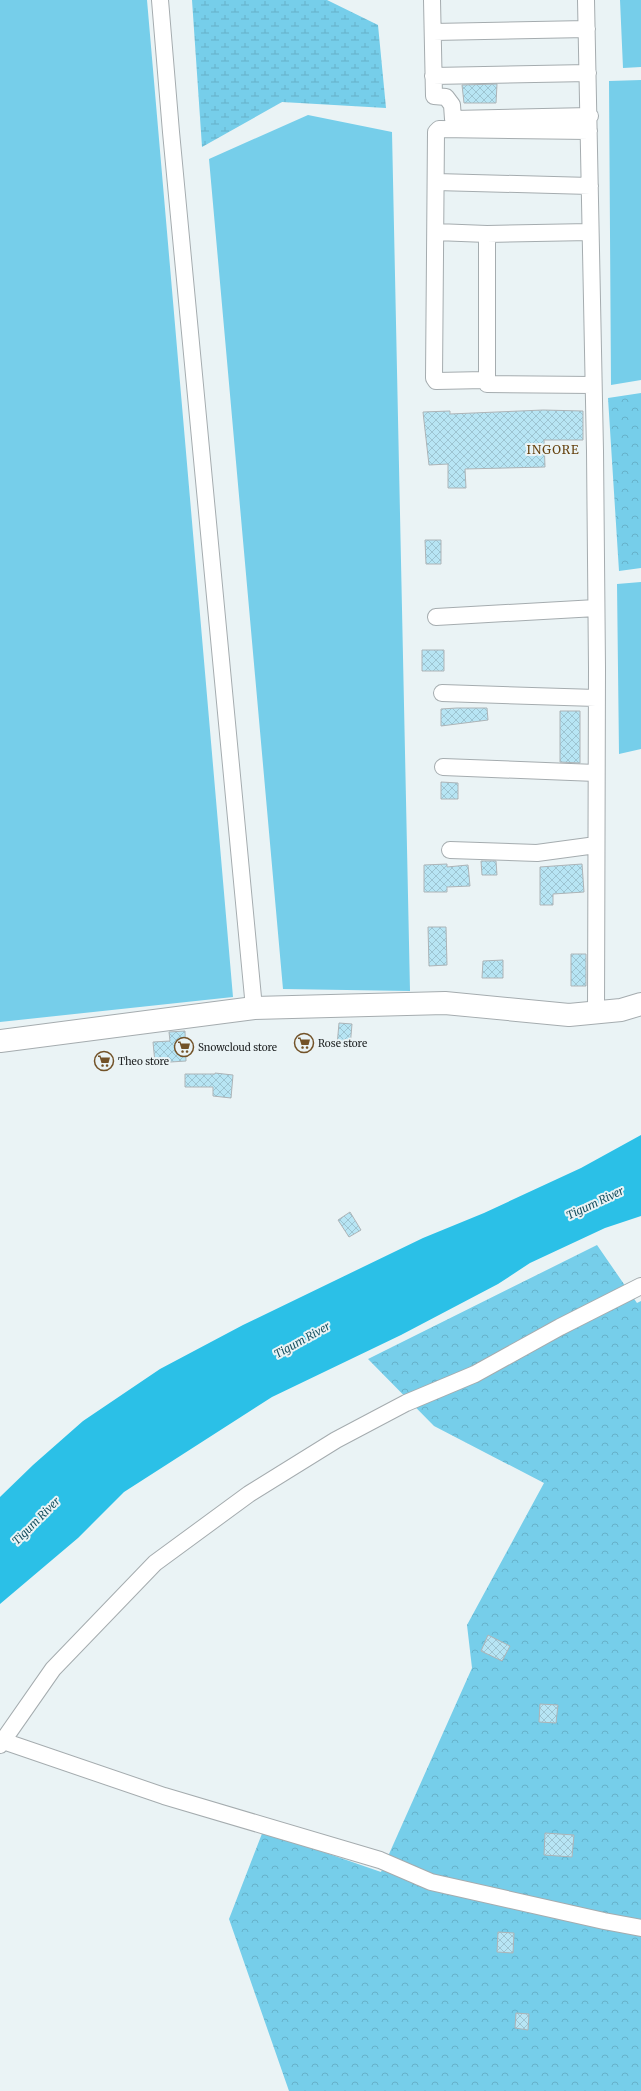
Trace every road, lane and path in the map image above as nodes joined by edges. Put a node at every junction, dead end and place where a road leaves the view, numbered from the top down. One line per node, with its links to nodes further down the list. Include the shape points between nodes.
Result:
1 (160, 0): 25 (street)
2 (432, 0): 5 (street)
3 (586, 0): 4 (street)
4 (587, 29): 5 (street); 6 (street)
5 (434, 32): 7 (street)
6 (588, 73): 7 (street); 8 (street)
7 (433, 76): 8 (street, via 434,96 446,97 452,105 453,119)
8 (590, 124): 9 (street, via 439,130 435,135); 10 (street)
9 (436, 182): 10 (street); 11 (street)
10 (590, 186): 12 (street)
11 (436, 232): 13 (street); 14 (street, via 434,380)
12 (590, 232): 13 (street); 15 (street)
13 (487, 234): 14 (street)
14 (486, 380): 15 (street, via 490,385)
15 (593, 385): 16 (street)
16 (596, 608): 17 (street); 19 (street)
17 (436, 617)
18 (442, 693): 19 (street)
19 (596, 698): 21 (street)
20 (443, 767): 21 (street)
21 (596, 773): 22 (street)
22 (596, 845): 23 (street, via 537,853); 26 (street)
23 (450, 850)
24 (641, 1004): 26 (street)
25 (254, 1008): 26 (street, via 445,1003 568,1015); 27 (street)
26 (596, 1014)
27 (0, 1041)
28 (641, 1286): 29 (street, via 475,1374 406,1403 336,1440 249,1494 154,1563 53,1669)
29 (1, 1743): 30 (street, via 164,1796 380,1860 430,1882)
30 (641, 1928)

